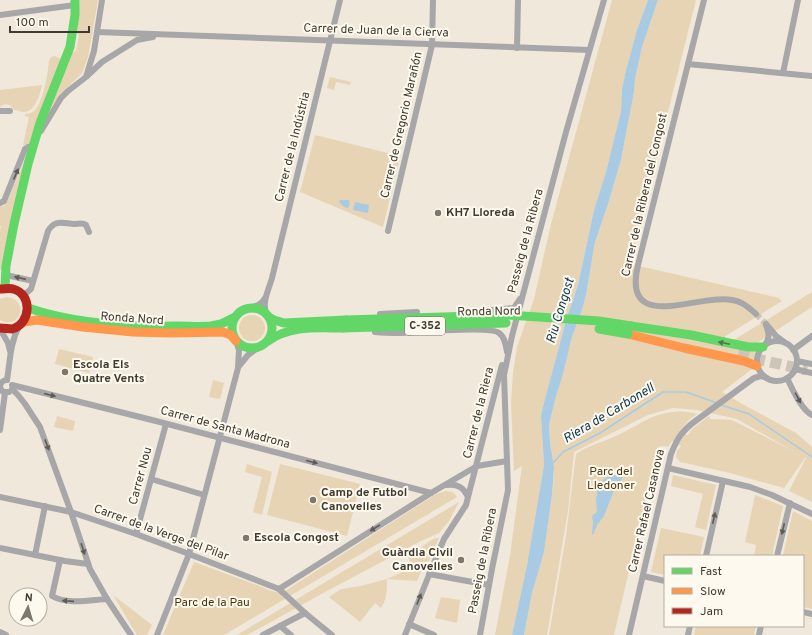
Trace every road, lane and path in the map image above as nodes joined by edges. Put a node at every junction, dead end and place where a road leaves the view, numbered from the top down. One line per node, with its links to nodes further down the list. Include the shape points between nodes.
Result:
1 (102, 0): 10 (street)
2 (340, 0): 12 (street, Carrer de la Indústria)
3 (433, 0): 13 (street, Carrer de Gregorio Marañón)
4 (518, 0): 14 (street)
5 (604, 0): 15 (street, Passeig de la Ribera)
6 (704, 0): 16 (street, Carrer de la Ribera del Congost)
7 (798, 0): 17 (street)
8 (75, 3): 9 (street); 22 (main road, via 70,48)
9 (0, 15)
10 (97, 32): 11 (street, Carrer de Juan de la Cierva); 19 (street)
11 (163, 35): 12 (street, Carrer de Juan de la Cierva); 19 (street, Carrer de Juan de la Cierva, via 138,40 102,62)
12 (330, 40): 13 (street, Carrer de Juan de la Cierva); 31 (street, Carrer de la Indústria)
13 (432, 45): 14 (street, Carrer de Juan de la Cierva); 24 (street, Carrer de Gregorio Marañón)
14 (517, 48): 15 (street, Carrer de Juan de la Cierva)
15 (589, 50): 29 (street, Passeig de la Ribera)
16 (688, 64): 17 (street); 34 (street, Carrer de la Ribera del Congost, via 638,265 635,287 641,299 650,305 668,306 728,299 743,304)
17 (783, 73): 18 (street)
18 (812, 76)
19 (86, 77): 22 (street, Carrer de Juan de la Cierva, via 61,98)
20 (0, 111): 21 (street)
21 (10, 111)
22 (33, 146): 23 (street, Carrer de Juan de la Cierva, one-way to 22, via 4,201 25,149); 26 (main road, via 14,224)
23 (0, 204)
24 (388, 231)
25 (89, 232): 27 (street, via 84,224 57,222 50,226)
26 (6, 275): 27 (street, one-way to 26); 28 (main road)
27 (33, 281): 30 (street, via 31,289)
28 (3, 289): 30 (main road, via 15,289)
29 (524, 290): 38 (street, via 514,308 389,313 370,315); 41 (street, Passeig de la Ribera)
30 (24, 295): 32 (main road)
31 (265, 298): 33 (street); 35 (street, via 264,306)
32 (28, 308): 36 (main road, Ronda Nord, via 45,314 84,321 142,326 212,326); 37 (main road, via 28,315)
33 (251, 308): 35 (main road, C-352, via 257,308); 36 (main road, via 239,312)
34 (756, 314)
35 (268, 315): 38 (main road, Ronda Nord / C-352, via 284,323); 44 (main road, via 272,328)
36 (235, 317): 43 (main road, via 232,329)
37 (21, 324): 39 (main road, Ronda Nord, via 13,329); 43 (main road, Ronda Nord, via 37,320 133,332 223,332); 51 (street, via 14,336)
38 (345, 324): 40 (main road, Ronda Nord / C-352, bridge, via 507,319); 44 (main road, Ronda Nord / C-352, via 295,329 278,334); 49 (street, via 380,332 402,333 493,330 499,332 506,343)
39 (0, 328): 51 (street, via 8,343)
40 (630, 330): 45 (main road, Ronda Nord / C-352); 47 (main road, one-way to 40, via 748,347 691,335); 55 (main road, via 684,348)
41 (512, 336): 49 (street, Carrer de la Riera); 52 (street, Passeig de la Ribera)
42 (812, 336): 50 (street)
43 (236, 341): 48 (main road, via 248,348); 56 (street, via 239,350)
44 (268, 341): 48 (main road, C-352)
45 (689, 342)
46 (785, 343): 47 (street, via 774,341); 47 (street, via 766,324 769,336); 50 (street)
47 (764, 346): 55 (street, via 758,354)
48 (259, 347): 56 (street, via 248,355)
49 (506, 349): 52 (street); 69 (street, Carrer de la Riera)
50 (793, 350): 53 (street)
51 (10, 355): 62 (street)
52 (508, 360): 68 (street, Passeig de la Ribera, via 504,375)
53 (796, 361): 54 (street); 57 (street)
54 (812, 364)
55 (758, 367): 59 (street, via 758,373); 60 (street)
56 (238, 368): 67 (street)
57 (795, 369): 58 (street); 61 (street)
58 (812, 373)
59 (754, 378): 60 (street); 70 (street, Carrer Rafael Casanova, via 688,427 674,446)
60 (766, 378): 61 (street, via 778,381)
61 (787, 378): 64 (street, one-way to 64, via 803,408)
62 (10, 385): 63 (street, via 10,391); 63 (street, via 4,381 0,385); 65 (street, Carrer de Santa Madrona, one-way to 65); 80 (street, one-way to 80, via 40,427)
63 (5, 393): 66 (street)
64 (812, 415)
65 (166, 424): 67 (street, Carrer de Santa Madrona); 71 (street, Carrer Nou)
66 (0, 430)
67 (220, 438): 74 (street, Carrer de Santa Madrona, one-way to 74); 75 (street)
68 (507, 461): 69 (street); 93 (street, Passeig de la Ribera, via 508,490)
69 (477, 466): 73 (street); 77 (street, Carrer de la Riera)
70 (668, 468): 72 (street); 91 (street, Carrer Rafael Casanova)
71 (151, 479): 75 (street); 82 (street, Carrer Nou)
72 (723, 481): 78 (street, via 750,487); 86 (street, one-way to 72)
73 (445, 485): 74 (street); 77 (street, via 454,484 464,489)
74 (431, 492): 94 (street, one-way to 94)
75 (204, 495): 85 (street)
76 (0, 497): 79 (street, Carrer de la Verge del Pilar)
77 (468, 497): 90 (street, Carrer de la Riera, via 466,505 444,539)
78 (790, 502): 81 (street); 87 (street, one-way to 87)
79 (45, 506): 80 (street, Carrer de la Verge del Pilar); 84 (street)
80 (72, 512): 82 (street, Carrer de la Verge del Pilar); 89 (street, one-way to 89)
81 (812, 514)
82 (136, 534): 85 (street, Carrer de la Verge del Pilar)
83 (0, 548): 84 (street)
84 (35, 554): 88 (street)
85 (189, 554): 94 (street, Carrer de la Verge del Pilar); 102 (street)
86 (706, 555)
87 (777, 555)
88 (60, 560): 89 (street); 95 (street, one-way to 88, via 74,601 58,600 52,596)
89 (88, 564): 95 (street)
90 (429, 574): 93 (street); 97 (street, one-way to 90)
91 (643, 576): 92 (street); 109 (street, Carrer Rafael Casanova)
92 (664, 581)
93 (489, 584): 108 (street, Passeig de la Ribera)
94 (279, 589): 96 (street, Carrer de la Verge del Pilar)
95 (107, 599): 101 (street)
96 (305, 613): 98 (street); 105 (street, Carrer de la Verge del Pilar)
97 (409, 624): 106 (street); 107 (street)
98 (280, 626): 103 (street); 104 (street)
99 (0, 632): 100 (street)
100 (6, 635)
101 (131, 635)
102 (157, 635)
103 (263, 635)
104 (291, 635)
105 (332, 635)
106 (405, 635)
107 (434, 635)
108 (480, 635)
109 (629, 635)

